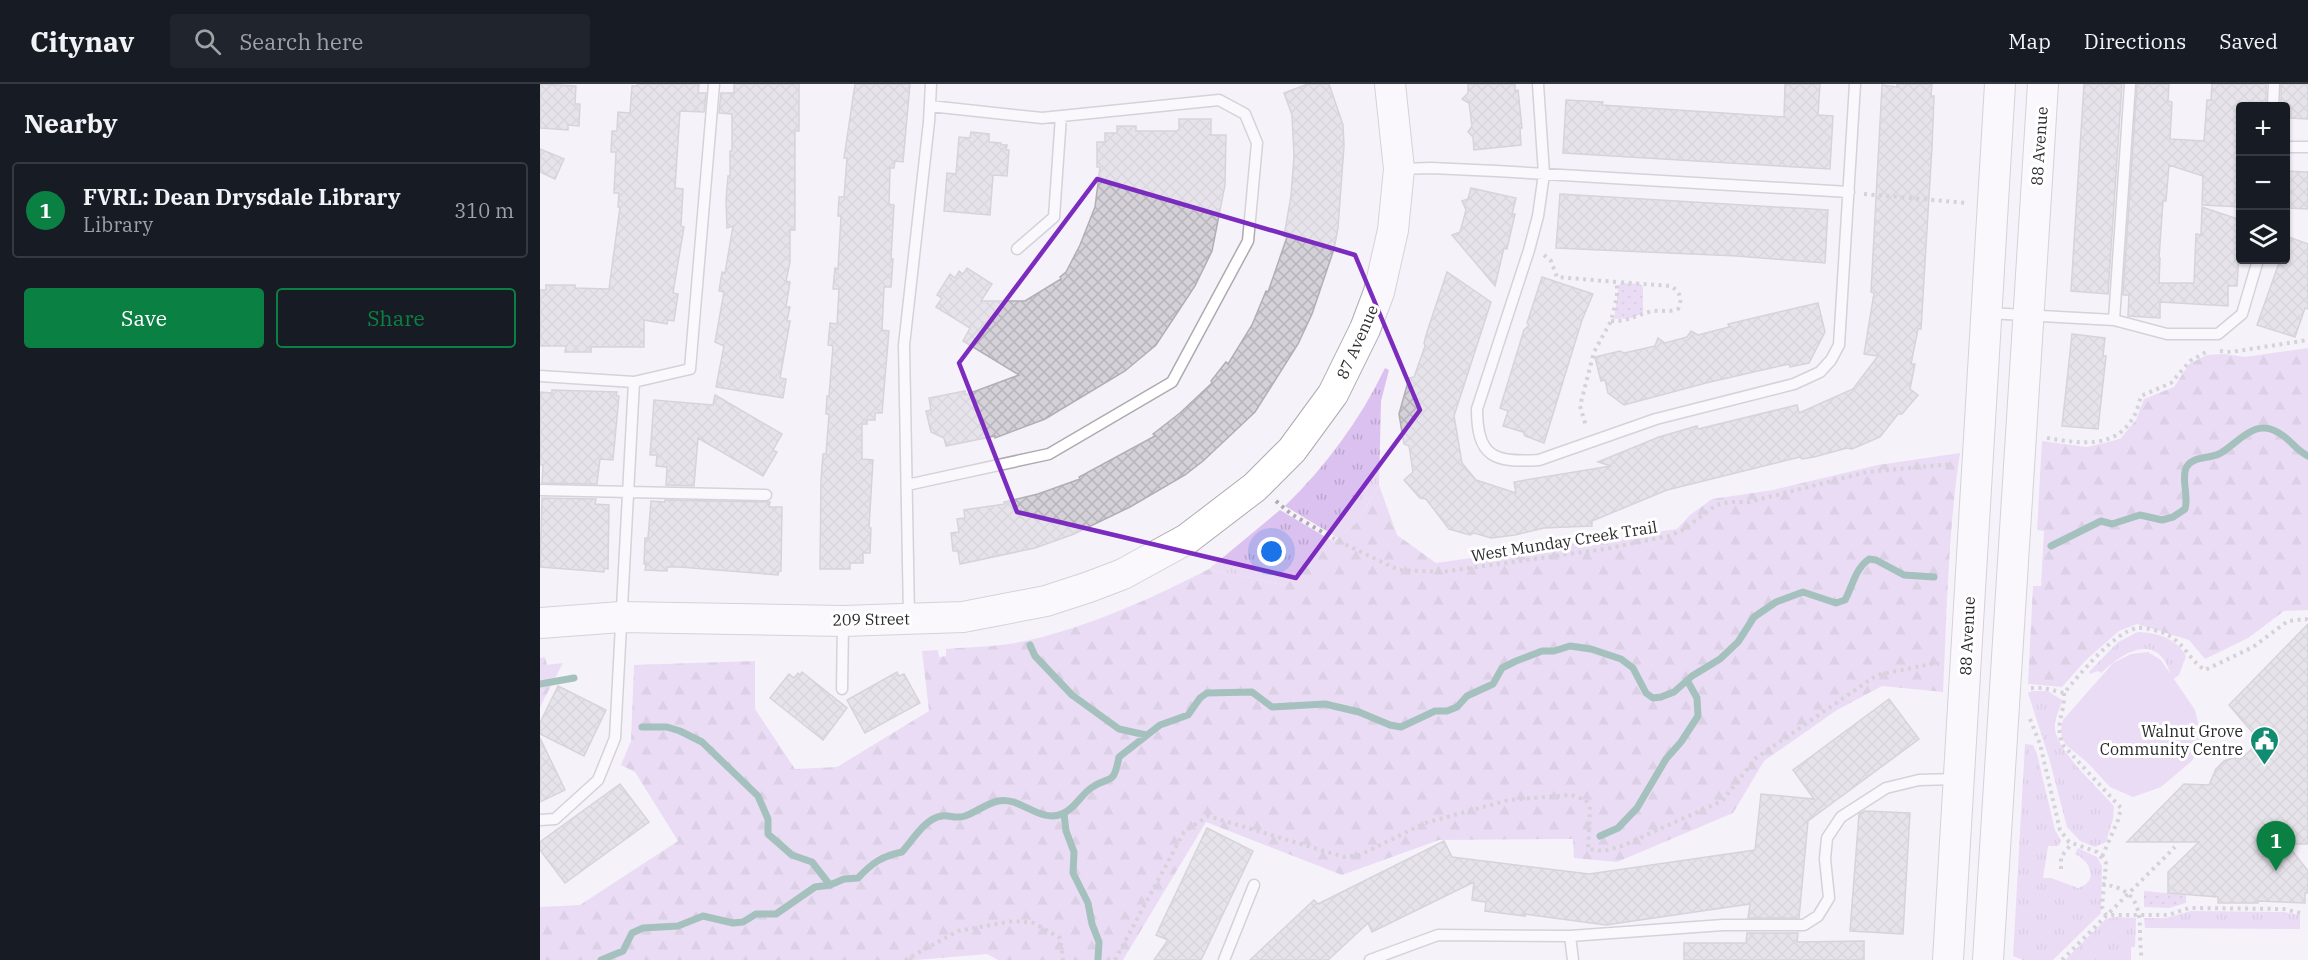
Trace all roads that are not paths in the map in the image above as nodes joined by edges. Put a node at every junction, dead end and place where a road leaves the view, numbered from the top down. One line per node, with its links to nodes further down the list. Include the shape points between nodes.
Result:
1 (714, 84): 24 (lane, via 690,369)
2 (931, 84): 11 (lane)
3 (1390, 84): 15 (main road, 87 Avenue)
4 (1538, 84): 16 (lane)
5 (1855, 84): 17 (lane)
6 (2000, 84): 20 (main road, 88 Avenue)
7 (2043, 84): 21 (main road, 88 Avenue)
8 (2130, 84): 22 (lane)
9 (2274, 84): 10 (lane)
10 (2273, 102)
11 (930, 106): 12 (lane, via 1042,118); 25 (lane, via 904,345)
12 (1061, 116): 18 (lane, via 1054,217); 25 (lane, via 1219,100 1245,114 1257,143 1248,241 1172,382 1049,454)
13 (2290, 147): 14 (lane)
14 (2308, 147)
15 (1399, 169): 16 (lane); 29 (main road, 87 Avenue, via 1393,230 1378,292 1365,329 1333,394 1284,459 1255,487)
16 (1544, 174): 17 (lane); 17 (lane, via 1529,250 1477,409 1477,430 1483,446 1492,456 1520,461 1539,460 1656,419 1794,384 1820,372 1839,345)
17 (1849, 192)
18 (1017, 249)
19 (2257, 264): 22 (lane, via 2242,314 2218,334 2167,334)
20 (1985, 313): 21 (lane); 35 (main road, 88 Avenue)
21 (2028, 315): 22 (lane); 43 (main road, 88 Avenue)
22 (2114, 320)
23 (540, 376): 24 (lane)
24 (634, 382): 27 (lane)
25 (907, 485): 31 (lane)
26 (540, 490): 27 (lane)
27 (628, 492): 28 (lane); 30 (lane)
28 (766, 495)
29 (1187, 539): 31 (main road, 209 Street, via 1124,574 1046,601 963,616)
30 (621, 617): 32 (main road, 209 Street); 33 (main road, 209 Street); 36 (lane, via 615,738 598,780 555,819)
31 (909, 619): 32 (main road, 209 Street)
32 (843, 621): 34 (lane)
33 (540, 623)
34 (842, 689)
35 (1959, 779): 38 (lane, via 1919,780 1886,788 1841,817 1827,838 1829,898 1818,916 1804,925 1723,925); 42 (main road, 88 Avenue)
36 (540, 820)
37 (1254, 885): 39 (lane)
38 (1570, 936): 40 (lane, via 1438,935); 41 (lane)
39 (1224, 960)
40 (1370, 960)
41 (1573, 960)
42 (1948, 960)
43 (1988, 960)

